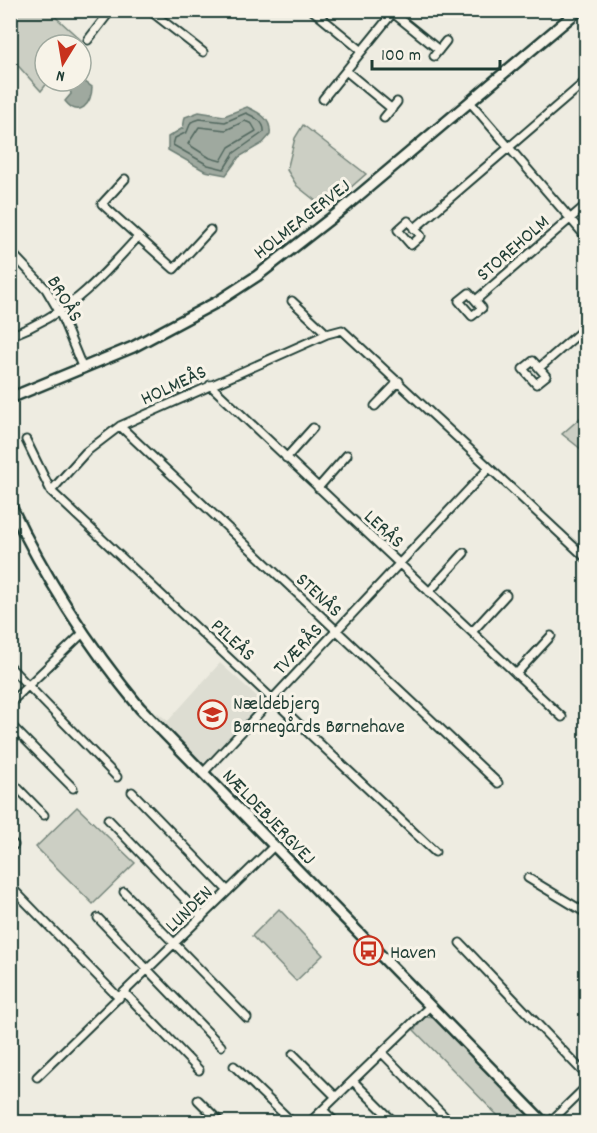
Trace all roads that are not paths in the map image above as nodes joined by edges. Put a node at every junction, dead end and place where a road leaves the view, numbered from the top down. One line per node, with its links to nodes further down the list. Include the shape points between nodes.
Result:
1 (111, 10): 6 (street)
2 (149, 10): 10 (street)
3 (312, 10): 9 (street)
4 (579, 10): 15 (street, HOLMEAGERVEJ)
5 (394, 12): 8 (street); 9 (street)
6 (93, 33)
7 (446, 41): 8 (street)
8 (439, 50): 11 (street)
9 (362, 51): 12 (street)
10 (203, 52)
11 (434, 56)
12 (346, 71): 14 (street); 16 (street, via 394,105)
13 (586, 81): 17 (street)
14 (323, 99)
15 (470, 102): 17 (street, STOREHOLM); 33 (street, HOLMEAGERVEJ, via 257,276 171,328)
16 (384, 118)
17 (509, 147): 20 (street, STOREHOLM); 21 (street)
18 (125, 179): 23 (street, via 102,204)
19 (586, 205): 20 (street, STOREHOLM)
20 (571, 219): 24 (street, STOREHOLM); 26 (street, STOREHOLM)
21 (414, 229)
22 (210, 230): 23 (street, via 174,269)
23 (138, 237): 28 (street, via 90,289)
24 (586, 237)
25 (10, 251): 28 (street, BROÅS, via 46,289)
26 (476, 300)
27 (292, 301): 30 (street)
28 (60, 313): 31 (street); 33 (street, BROÅS)
29 (586, 327): 32 (street)
30 (327, 333): 34 (street, via 347,333); 35 (street, HOLMEÅS)
31 (10, 336)
32 (539, 368)
33 (83, 369): 36 (street, HOLMEAGERVEJ)
34 (399, 381): 37 (street); 43 (street)
35 (210, 385): 38 (street, HOLMEÅS); 42 (street, LERÅS)
36 (10, 398)
37 (375, 406)
38 (120, 426): 45 (street, HOLMEÅS, via 86,452); 52 (street, STENÅS)
39 (313, 429): 42 (street)
40 (26, 440): 45 (street, PILEÅS)
41 (347, 455): 44 (street)
42 (286, 458): 44 (street, LERÅS)
43 (489, 468): 48 (street); 49 (street, TVÆRÅS)
44 (318, 488): 49 (street, LERÅS)
45 (51, 491): 59 (street, PILEÅS)
46 (10, 504): 54 (street, NÆLDEBJERGVEJ)
47 (464, 554): 50 (street)
48 (586, 558)
49 (400, 564): 50 (street, LERÅS); 52 (street, TVÆRÅS)
50 (429, 592): 53 (street, LERÅS)
51 (506, 595): 53 (street)
52 (336, 631): 59 (street, TVÆRÅS); 66 (street, STENÅS)
53 (472, 632): 57 (street, LERÅS)
54 (83, 633): 58 (street); 63 (street, NÆLDEBJERGVEJ, via 140,708)
55 (551, 636): 57 (street)
56 (10, 667): 58 (street)
57 (516, 674): 61 (street, LERÅS)
58 (28, 686): 60 (street); 64 (street)
59 (273, 698): 63 (street, TVÆRÅS); 72 (street, PILEÅS)
60 (10, 703)
61 (562, 717)
62 (10, 724): 67 (street)
63 (203, 773): 71 (street, NÆLDEBJERGVEJ)
64 (117, 777)
65 (10, 780): 69 (street)
66 (498, 783)
67 (73, 789)
68 (132, 792): 75 (street)
69 (44, 815)
70 (108, 819): 78 (street)
71 (274, 846): 75 (street, LUNDEN); 84 (street, NÆLDEBJERGVEJ)
72 (435, 852)
73 (528, 878): 77 (street)
74 (10, 886): 83 (street)
75 (228, 891): 78 (street, LUNDEN)
76 (124, 892): 81 (street)
77 (586, 913)
78 (202, 917): 81 (street, LUNDEN)
79 (98, 918): 82 (street)
80 (460, 943): 91 (street)
81 (175, 944): 82 (street, LUNDEN); 85 (street)
82 (147, 970): 83 (street, LUNDEN); 86 (street)
83 (122, 995): 90 (street); 92 (street, LUNDEN)
84 (430, 1006): 87 (street); 104 (street, NÆLDEBJERGVEJ)
85 (247, 1018)
86 (221, 1046)
87 (382, 1053): 93 (street); 103 (street)
88 (293, 1054): 95 (street)
89 (234, 1066): 99 (street)
90 (199, 1070)
91 (586, 1075)
92 (37, 1077)
93 (353, 1081): 95 (street); 102 (street)
94 (586, 1087): 105 (street)
95 (336, 1097): 97 (street)
96 (198, 1100): 98 (street)
97 (323, 1110): 100 (street); 101 (street)
98 (220, 1122)
99 (291, 1122)
100 (310, 1122)
101 (335, 1122)
102 (394, 1122)
103 (450, 1122)
104 (543, 1122)
105 (550, 1122)

